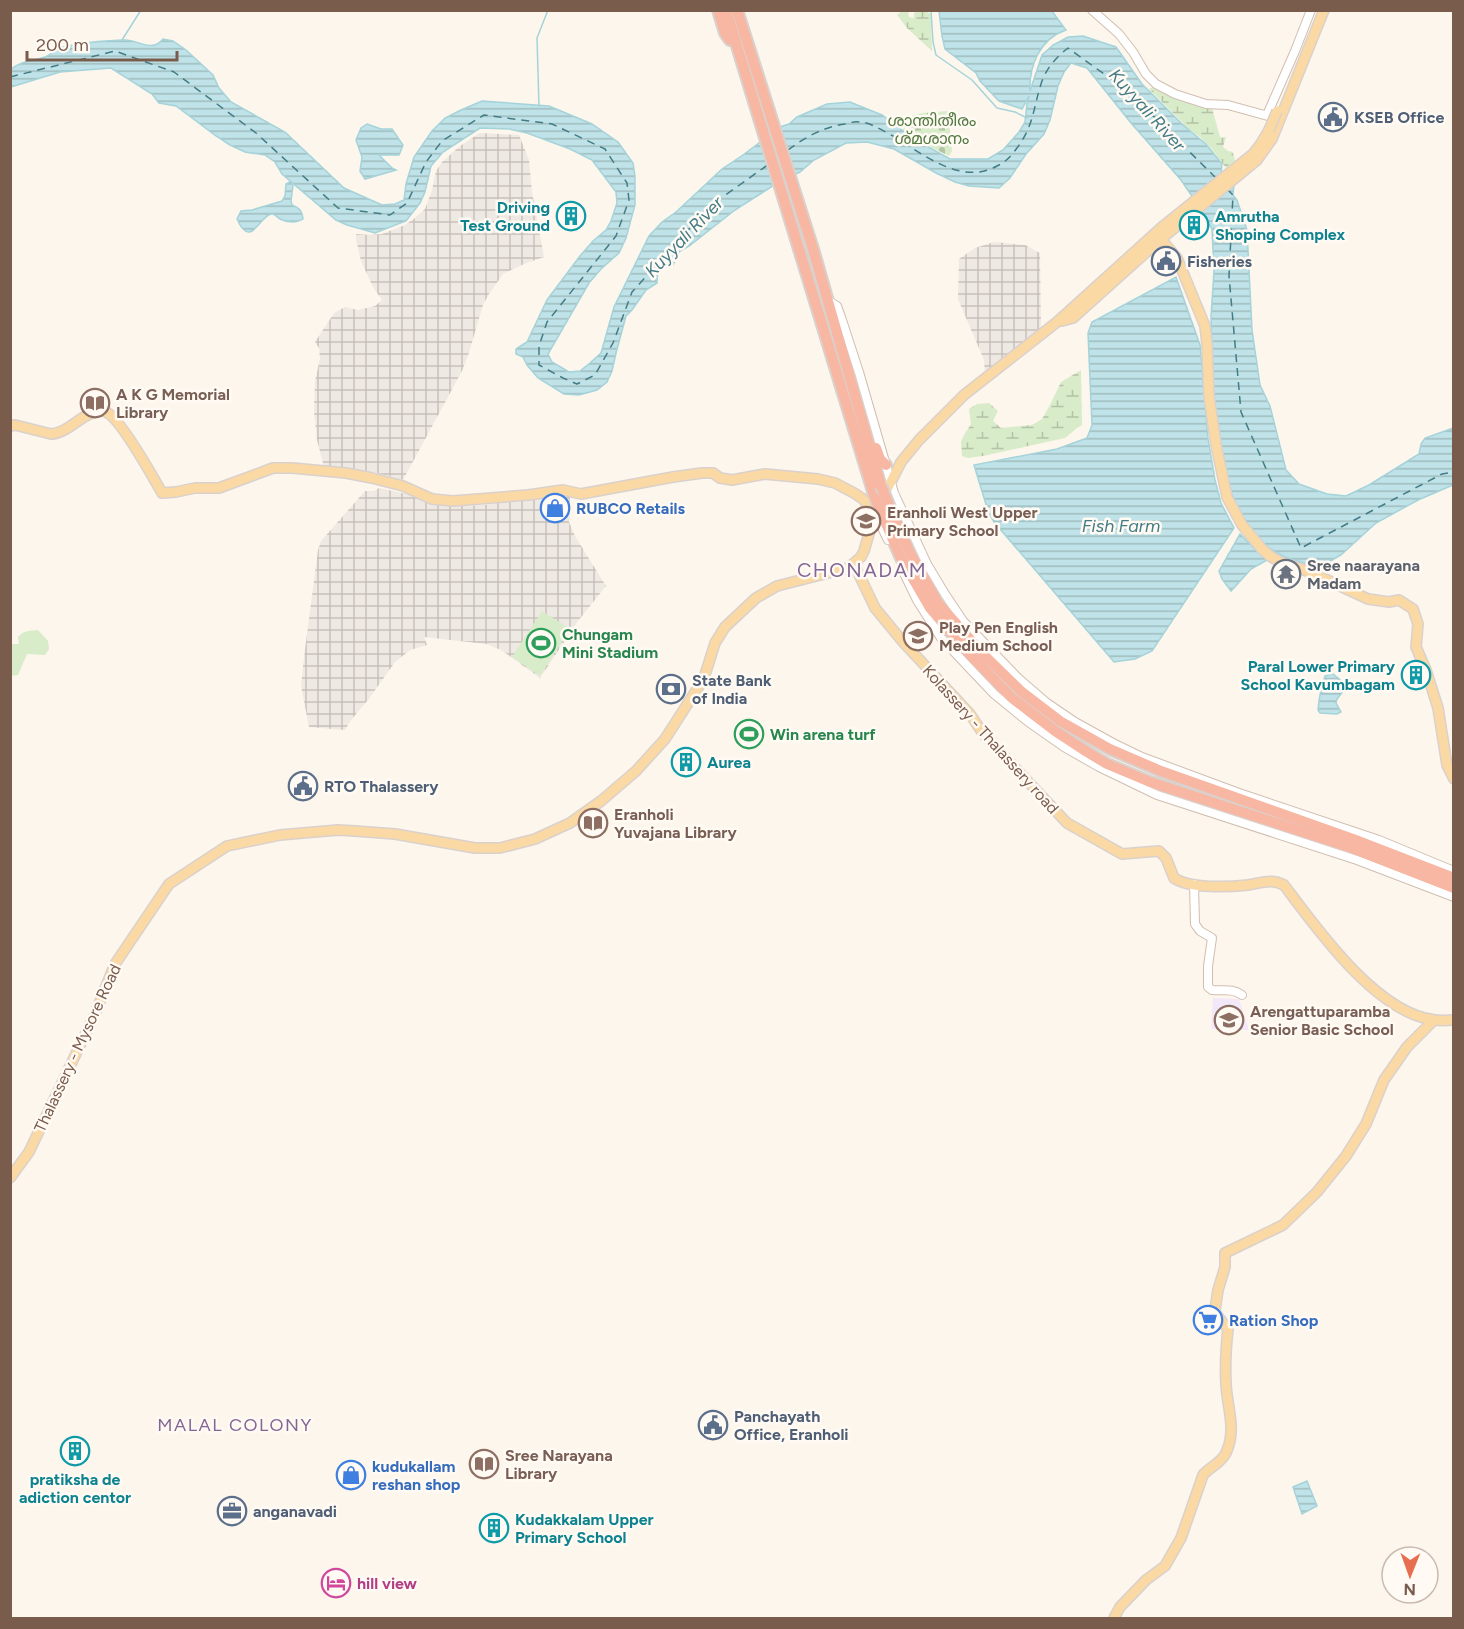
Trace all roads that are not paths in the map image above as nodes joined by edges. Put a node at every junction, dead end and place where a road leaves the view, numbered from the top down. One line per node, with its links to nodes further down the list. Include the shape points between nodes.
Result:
1 (718, 10): 9 (highway, via 725,33)
2 (726, 10): 9 (highway)
3 (737, 10): 10 (highway)
4 (744, 10): 10 (highway, via 756,46)
5 (1092, 10): 11 (street, via 1119,34 1156,84 1206,104)
6 (1311, 10): 11 (street)
7 (1318, 10): 12 (main road)
8 (1324, 10): 12 (main road)
9 (738, 53): 15 (highway)
10 (756, 72): 14 (highway)
11 (1267, 115): 12 (street)
12 (1279, 115): 13 (main road, bridge, via 1253,154 1162,227); 13 (main road, via 1270,143 1257,160 1198,210)
13 (1158, 237): 21 (main road, via 964,395 919,440); 24 (main road, via 1177,258 1205,326 1213,429 1227,497 1236,515 1262,549 1280,562 1368,599 1399,600 1413,609 1418,624 1416,647 1438,708 1447,765)
14 (827, 300): 16 (highway); 19 (street, via 837,306 841,317)
15 (818, 311): 18 (highway); 20 (street)
16 (863, 424): 19 (highway); 21 (highway)
17 (10, 426): 22 (main road, via 56,434 94,412 104,411 121,427 162,493 219,488 273,468 345,473 403,486 432,499 453,501 562,489 581,494 702,473 732,480 765,474 835,483)
18 (860, 449): 20 (highway); 22 (highway, bridge)
19 (886, 465): 21 (street)
20 (864, 478): 22 (street)
21 (886, 483): 22 (highway, bridge); 22 (main road); 25 (street, via 942,591 957,612 984,644 1047,703 1142,757 1380,840)
22 (883, 514): 23 (main road); 26 (highway, via 938,603 1022,692 1060,721 1161,771); 28 (highway, via 901,558 930,608 965,649 1012,698 1087,752 1150,782 1349,847); 29 (street, via 917,600 941,638 994,694 1064,747 1157,795 1357,860)
23 (854, 564): 27 (main road, Kolassery - Thalassery road, via 875,608 970,714 984,735 1067,823 1122,854 1159,851 1174,878); 33 (main road, Thalassery - Mysore Road, via 837,572 777,586 756,598 725,627 704,678 665,739 636,771 570,823 535,839 500,848 474,848 355,831 280,835 227,846 169,884 115,964 96,1014 29,1152)
24 (1454, 779)
25 (1454, 871)
26 (1454, 878)
27 (1194, 884): 30 (street, via 1195,924 1212,938 1208,987); 31 (main road, Kolassery - Thalassery road, via 1223,886 1277,881 1353,971 1397,1007)
28 (1454, 888)
29 (1454, 897)
30 (1242, 995)
31 (1434, 1020): 32 (main road, Kolassery - Thalassery road); 34 (main road, via 1395,1063 1366,1125 1317,1192 1283,1225 1225,1253 1215,1310 1228,1329 1226,1386 1232,1433 1226,1454 1203,1475 1181,1538 1165,1566 1146,1580)
32 (1454, 1020)
33 (10, 1178)
34 (1114, 1618)

